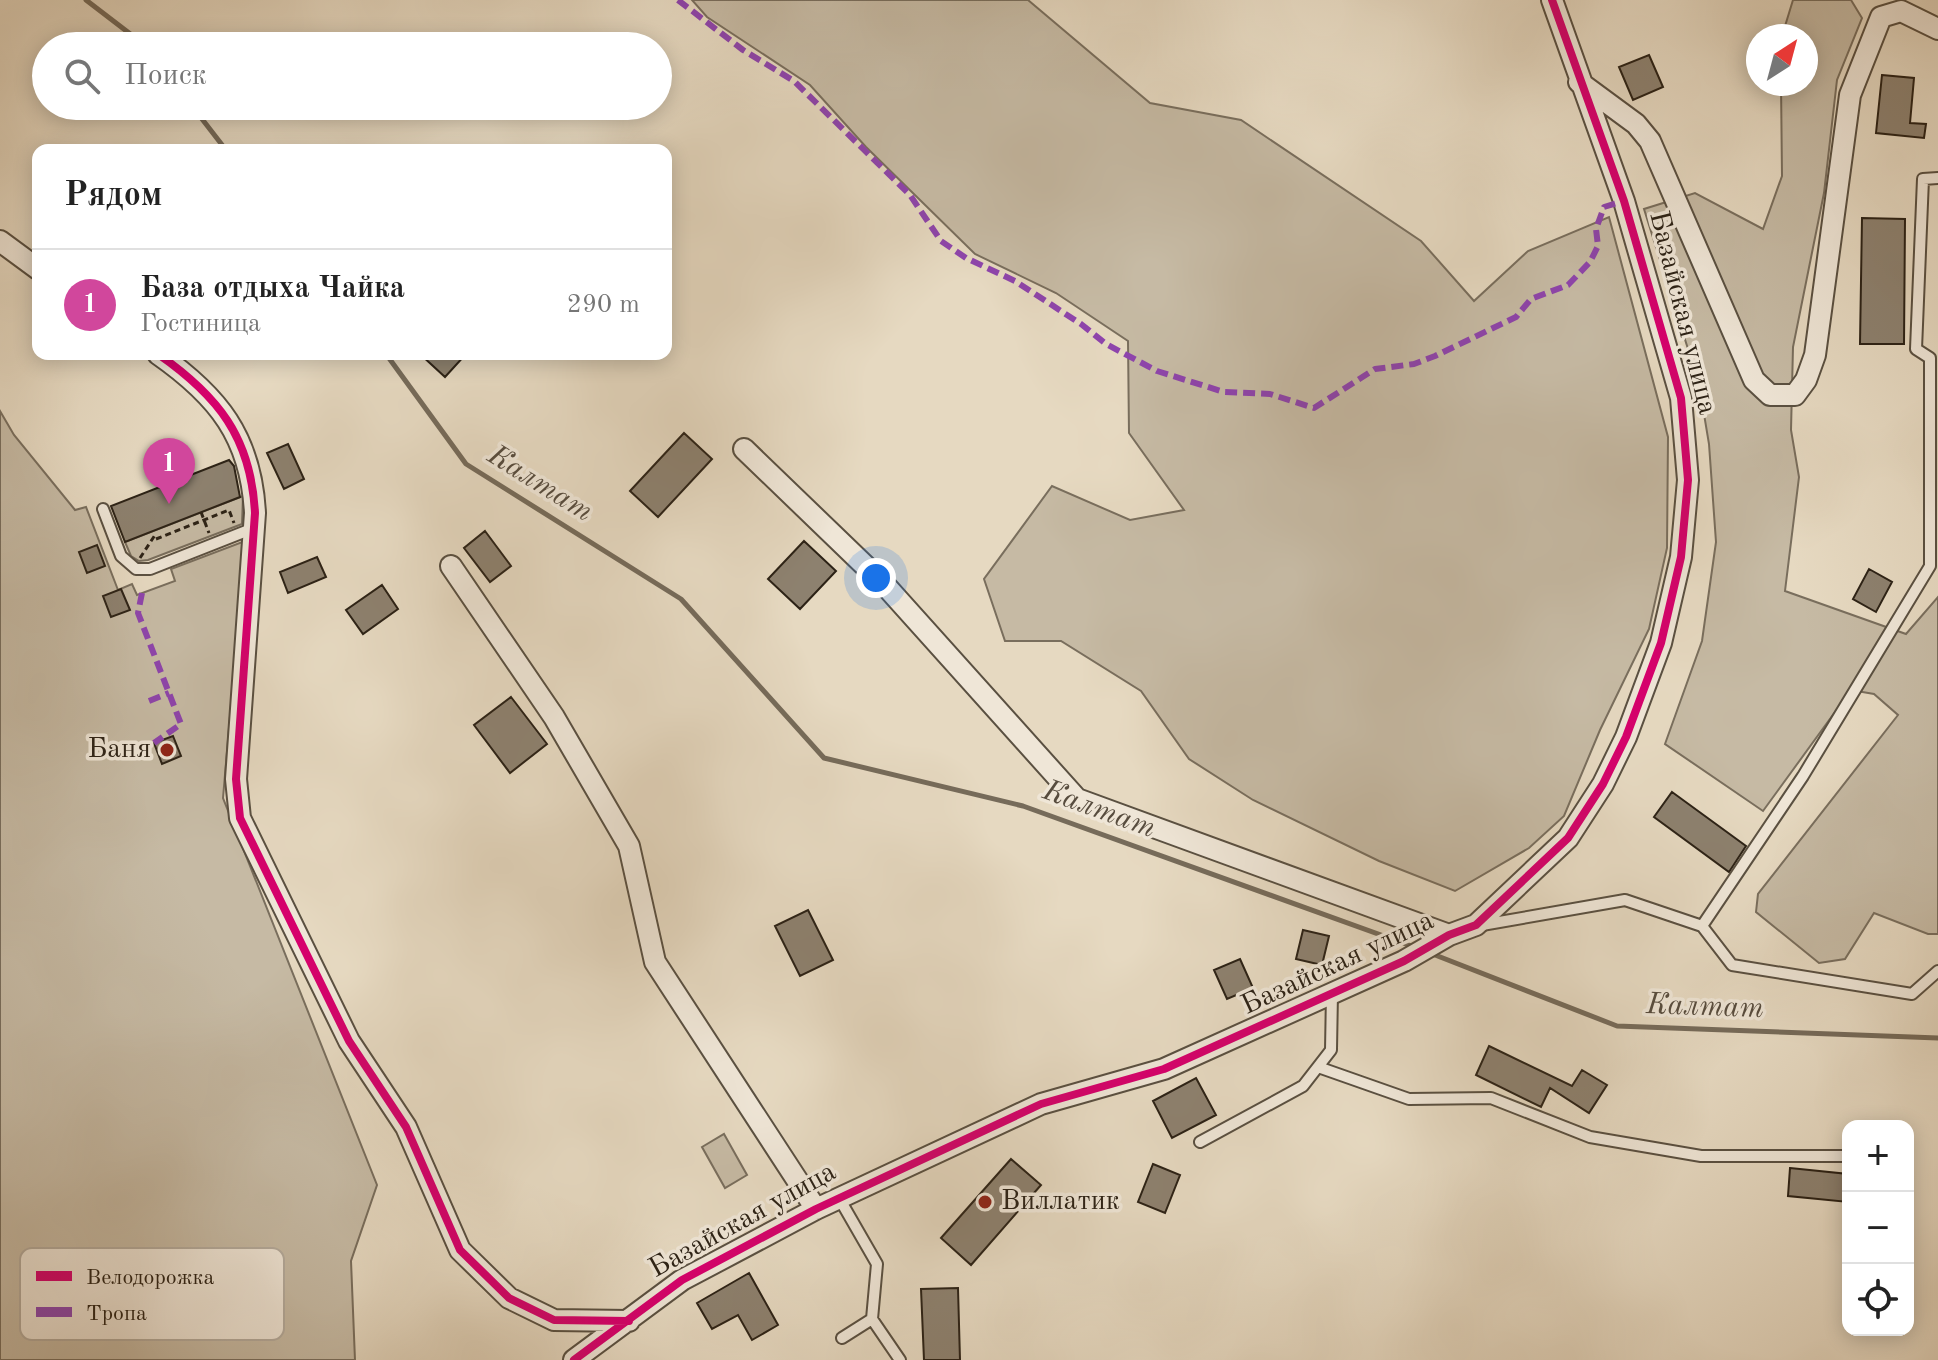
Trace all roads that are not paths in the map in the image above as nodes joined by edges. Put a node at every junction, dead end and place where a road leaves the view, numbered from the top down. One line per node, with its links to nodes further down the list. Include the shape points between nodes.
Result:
1 (1552, 0): 3 (street, Базайская улица)
2 (1938, 29): 3 (street, via 1901,11 1881,17 1850,95 1815,355 1795,395 1770,395 1754,380 1650,141 1636,124)
3 (1579, 82): 12 (street, Базайская улица, via 1624,201 1681,398 1688,480 1681,557 1661,643 1603,784 1568,838)
4 (1938, 178): 13 (lane, via 1923,179 1916,349 1930,358 1930,566 1803,776)
5 (0, 241): 6 (street)
6 (32, 265)
7 (166, 360): 10 (street, via 204,390 229,421 251,476)
8 (744, 449): 14 (street, via 884,584 1077,799)
9 (103, 509): 10 (lane, via 121,556 133,568 144,570)
10 (254, 528): 23 (street, via 236,790 240,818 349,1041 406,1127 460,1250 509,1298 554,1320)
11 (451, 566): 21 (street, via 554,717 629,846 655,962)
12 (1476, 925): 13 (lane, via 1625,900); 14 (street, Базайская улица)
13 (1702, 926): 15 (lane, via 1732,965 1912,994)
14 (1445, 938): 16 (street, Базайская улица)
15 (1938, 971)
16 (1332, 993): 17 (lane, via 1331,1050); 20 (street, Базайская улица, via 1164,1069 1041,1104)
17 (1318, 1067): 18 (lane, via 1303,1086); 19 (lane, via 1409,1099 1491,1098 1590,1137 1701,1156)
18 (1200, 1142)
19 (1842, 1156)
20 (839, 1198): 21 (street, Базайская улица); 22 (lane, via 877,1264)
21 (816, 1209): 23 (street, Базайская улица, via 682,1280)
22 (872, 1319): 24 (lane); 26 (lane)
23 (629, 1321): 25 (street, Базайская улица)
24 (842, 1338)
25 (574, 1360)
26 (900, 1360)

